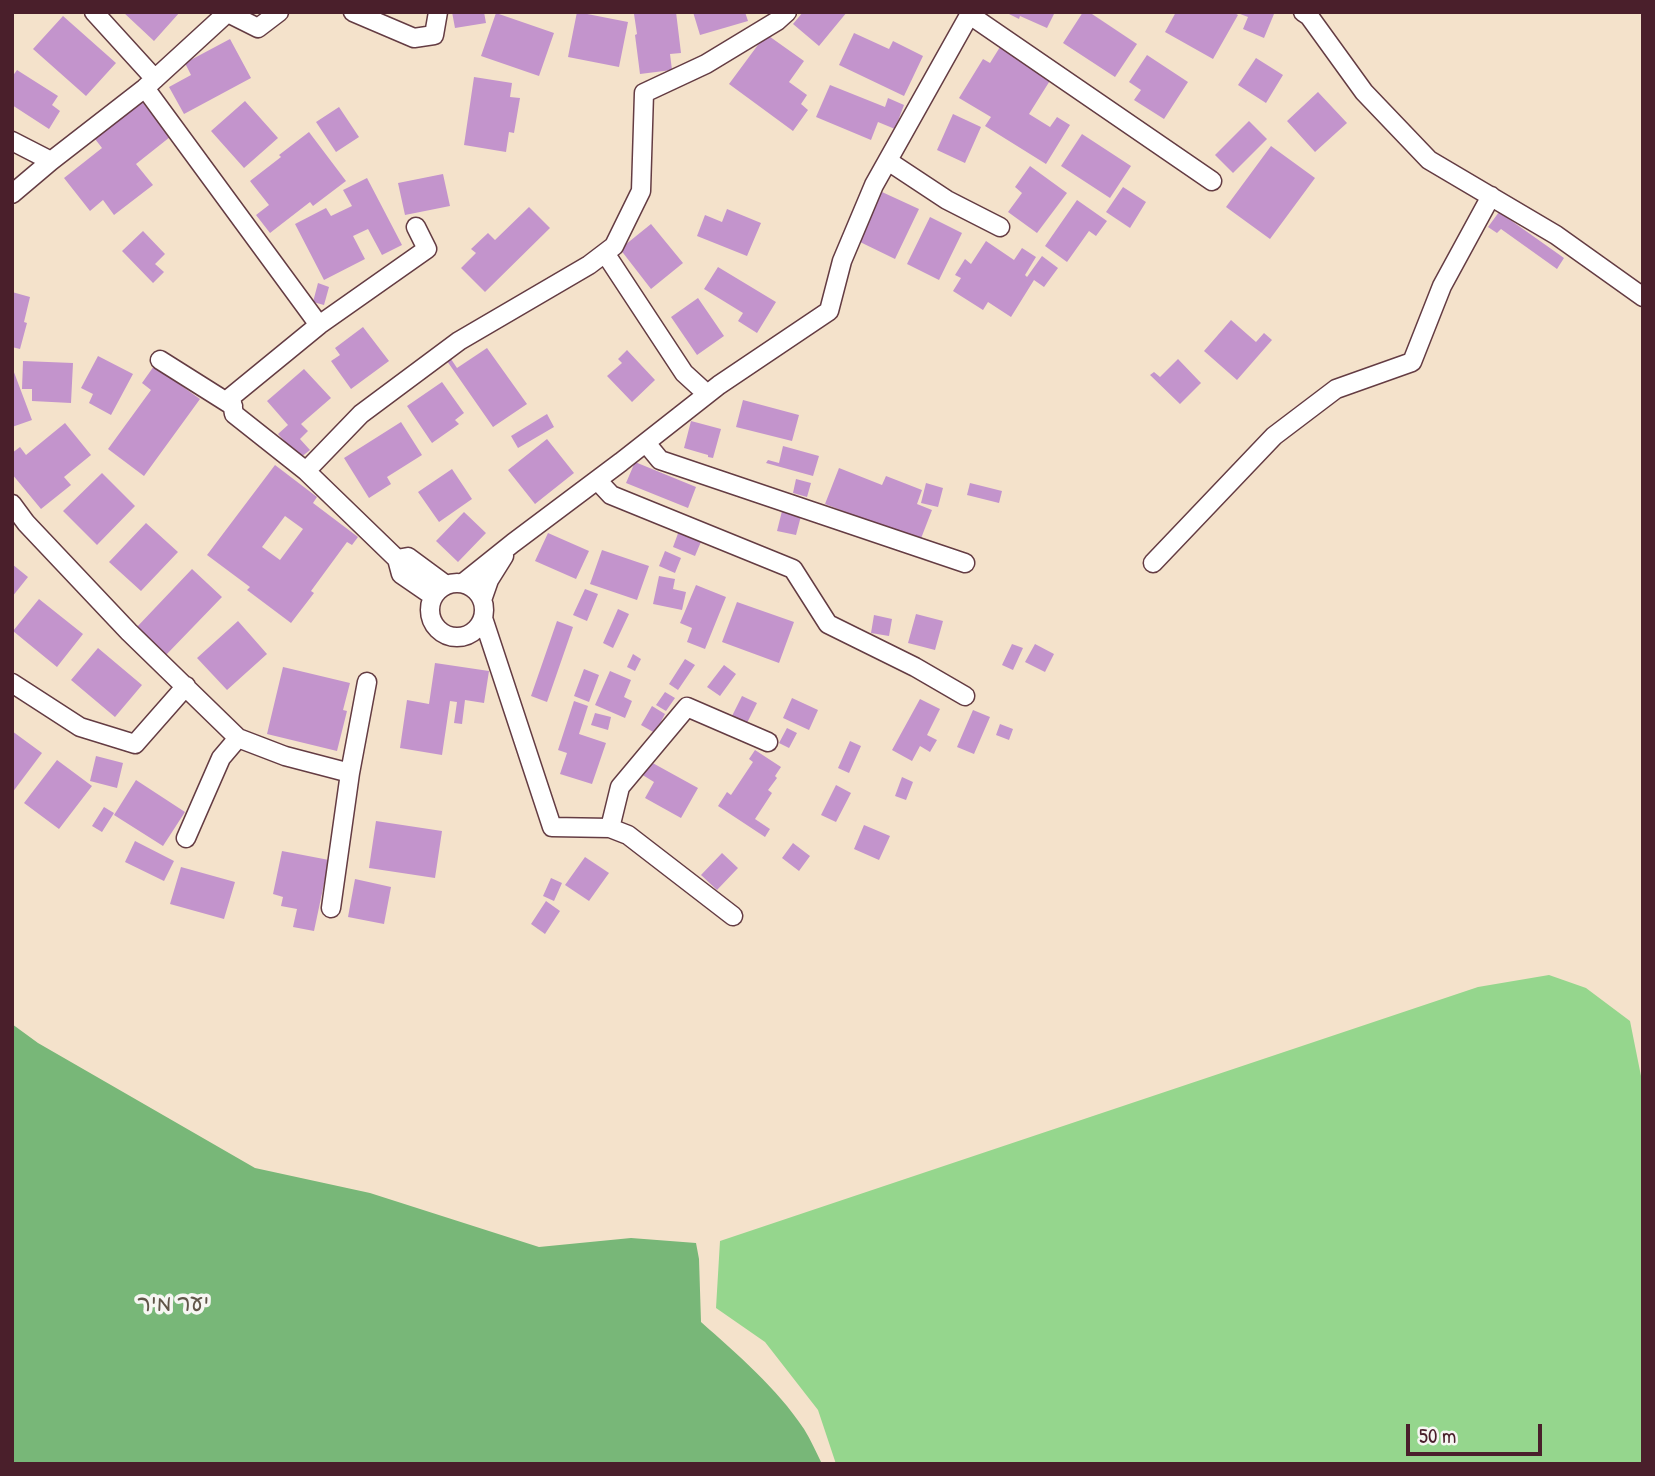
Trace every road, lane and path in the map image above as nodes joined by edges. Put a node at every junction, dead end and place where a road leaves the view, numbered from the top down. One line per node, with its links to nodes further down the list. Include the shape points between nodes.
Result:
1 (94, 12): 9 (street)
2 (228, 12): 3 (street, via 258,28); 9 (street)
3 (279, 12)
4 (353, 12): 5 (street, via 414,38 434,35)
5 (438, 12)
6 (787, 12): 18 (street, via 706,64 644,93 640,191 614,246)
7 (1303, 12): 15 (street, via 1364,92 1429,160)
8 (970, 14): 12 (street); 13 (street)
9 (150, 83): 11 (street); 20 (street)
10 (12, 141): 11 (street)
11 (51, 161): 14 (street)
12 (888, 161): 17 (street, via 947,200); 22 (street, via 842,261 829,311)
13 (1212, 181)
14 (12, 194)
15 (1491, 196): 19 (street, via 1556,235); 30 (street, via 1442,286 1412,362 1336,390 1275,436)
16 (416, 227): 20 (street, via 428,249)
17 (1000, 227)
18 (605, 253): 22 (street, via 684,373); 25 (street, via 459,341 360,414)
19 (1643, 298)
20 (319, 325): 23 (street, via 231,397)
21 (160, 360): 23 (street)
22 (707, 394): 24 (street)
23 (233, 405): 25 (street, via 234,414)
24 (646, 443): 26 (street); 29 (street, via 660,460)
25 (306, 471): 31 (street, via 397,559 401,574)
26 (597, 480): 28 (street); 36 (street, via 611,495 793,569 828,624)
27 (12, 504): 35 (street, via 129,632)
28 (513, 542): 31 (street); 32 (street, via 489,580)
29 (965, 562)
30 (1153, 563)
31 (447, 588): 32 (street, via 471,586); 32 (street, via 430,604 432,621 445,634 472,632 479,626)
32 (483, 609): 40 (street, via 552,827)
33 (367, 682): 39 (street)
34 (12, 683): 35 (street, via 80,727 135,744)
35 (187, 686): 37 (street)
36 (965, 696)
37 (238, 738): 39 (street); 41 (street, via 221,758)
38 (768, 742): 40 (street, via 687,707 620,787)
39 (350, 773): 42 (street)
40 (610, 828): 43 (street, via 628,835)
41 (186, 838)
42 (331, 908)
43 (733, 916)

